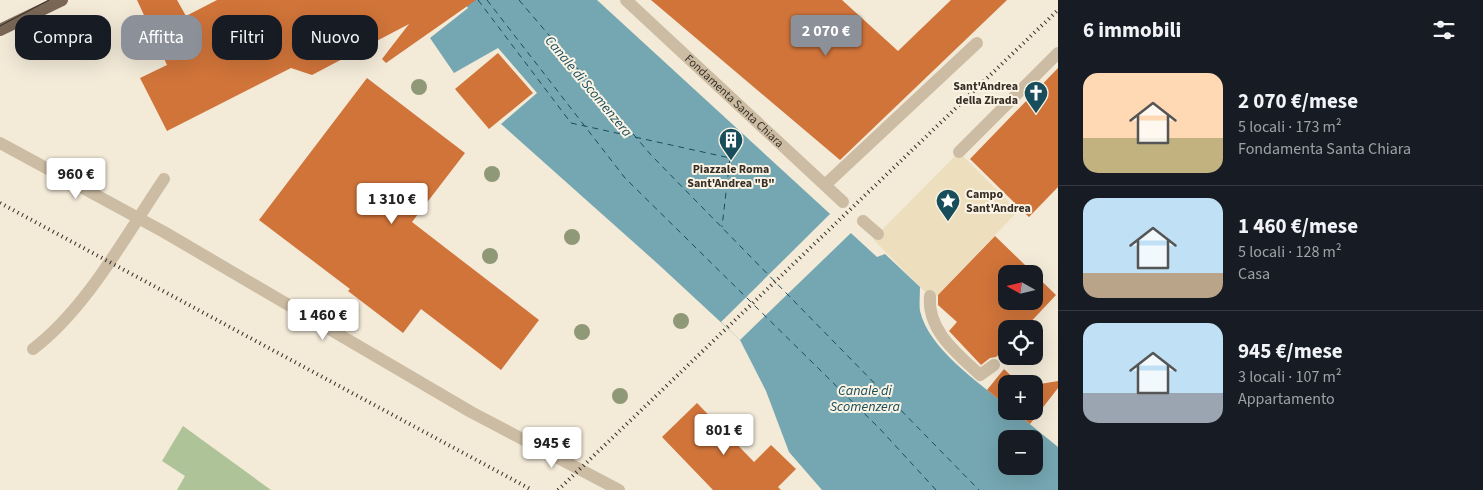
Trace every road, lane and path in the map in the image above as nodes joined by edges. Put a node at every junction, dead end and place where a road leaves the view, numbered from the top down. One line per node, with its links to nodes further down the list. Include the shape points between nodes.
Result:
1 (62, 0): 3 (main road)
2 (626, 0): 9 (street, Fondamenta Santa Chiara)
3 (0, 30)
4 (977, 42): 9 (street)
5 (1058, 53): 7 (street)
6 (0, 143): 16 (street, via 164,232 471,412)
7 (959, 152)
8 (164, 179): 14 (street, via 81,300 49,337)
9 (825, 185): 10 (street, Fondamenta Santa Chiara)
10 (843, 202)
11 (863, 221): 12 (street)
12 (878, 234)
13 (930, 296): 15 (street, via 929,306 943,339 980,375)
14 (33, 349)
15 (994, 365)
16 (619, 490)

